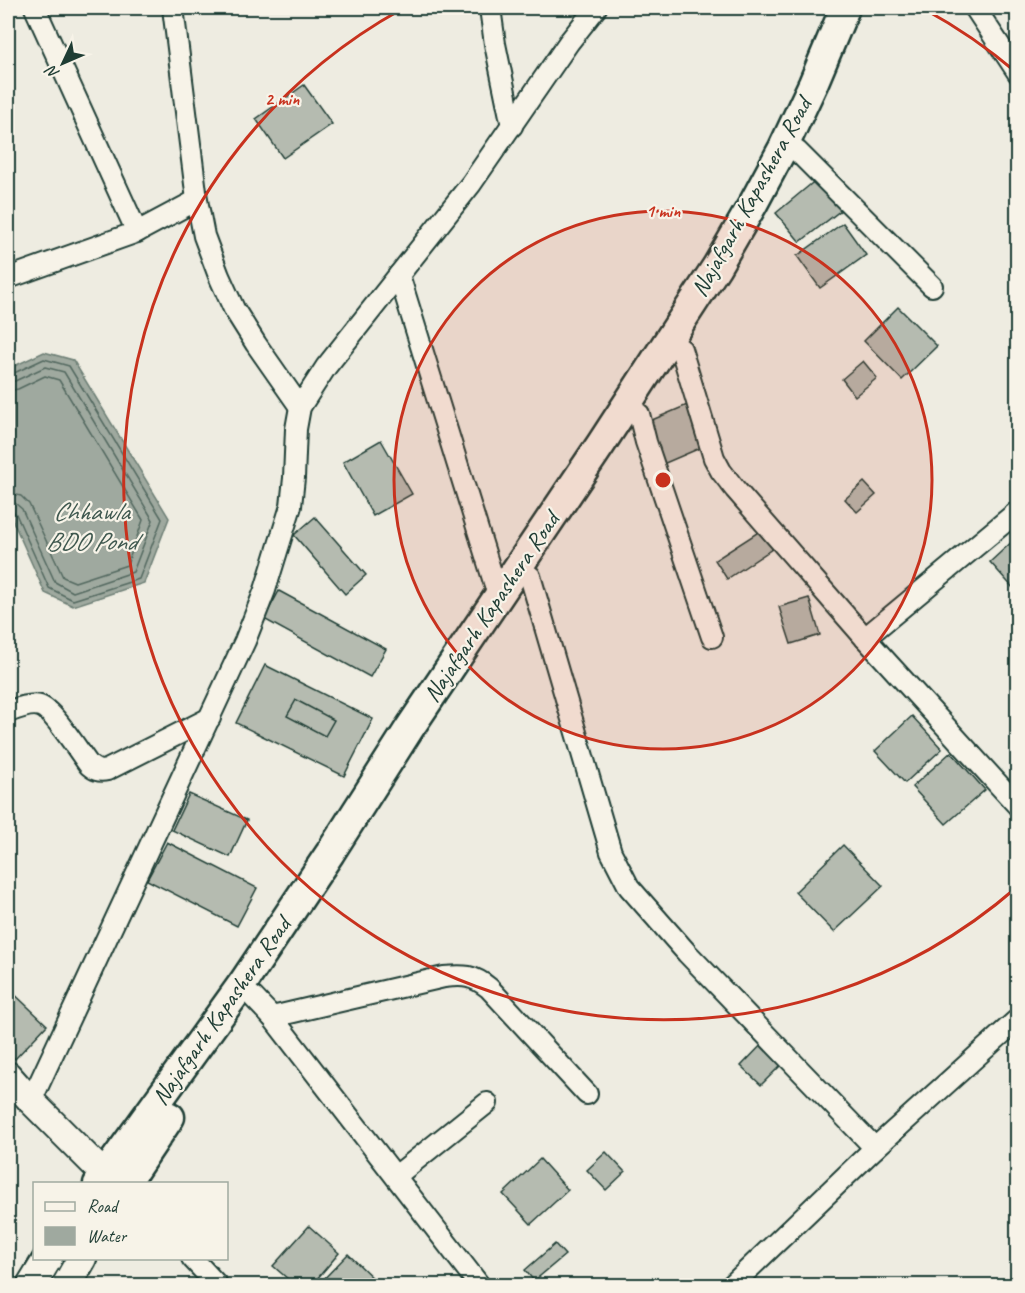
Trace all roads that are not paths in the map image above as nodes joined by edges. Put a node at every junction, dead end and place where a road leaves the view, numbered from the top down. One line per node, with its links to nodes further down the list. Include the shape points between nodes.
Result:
1 (35, 8): 12 (street)
2 (173, 8): 11 (street)
3 (490, 8): 9 (street)
4 (596, 8): 9 (street)
5 (845, 8): 21 (main road, Najafgarh Kapashera Road, via 783,148 717,266)
6 (863, 8): 10 (main road, via 831,87)
7 (975, 8): 8 (street)
8 (1017, 73)
9 (512, 126): 13 (street)
10 (797, 152): 15 (street); 16 (main road, via 763,217)
11 (197, 200): 12 (street); 17 (street, via 204,236 234,309)
12 (137, 232): 14 (street)
13 (399, 275): 17 (street, via 326,367); 21 (street)
14 (8, 278)
15 (932, 286)
16 (681, 349): 18 (main road); 23 (street, via 721,471)
17 (300, 407): 25 (street, via 291,506 279,548 246,641)
18 (639, 414): 20 (main road); 22 (street)
19 (1017, 511): 23 (street)
20 (530, 576): 27 (main road, via 425,728 384,799); 34 (street, via 611,852 629,887 687,953)
21 (498, 595): 36 (main road, Najafgarh Kapashera Road, via 243,983 162,1096)
22 (712, 637)
23 (865, 638): 26 (street)
24 (8, 712): 25 (street, via 43,706 89,765 101,771)
25 (210, 718): 32 (street)
26 (1017, 806)
27 (252, 997): 28 (street); 36 (main road)
28 (272, 1017): 31 (street, via 444,977 474,977 489,988); 35 (street)
29 (1017, 1019): 34 (street)
30 (8, 1075): 32 (street)
31 (587, 1094)
32 (31, 1101): 36 (street)
33 (487, 1103): 35 (street)
34 (875, 1148): 44 (street)
35 (396, 1176): 43 (street)
36 (110, 1181)
37 (47, 1260): 40 (main road)
38 (81, 1260): 41 (main road)
39 (194, 1260): 42 (street)
40 (31, 1286)
41 (66, 1286)
42 (218, 1286)
43 (480, 1286)
44 (730, 1286)

